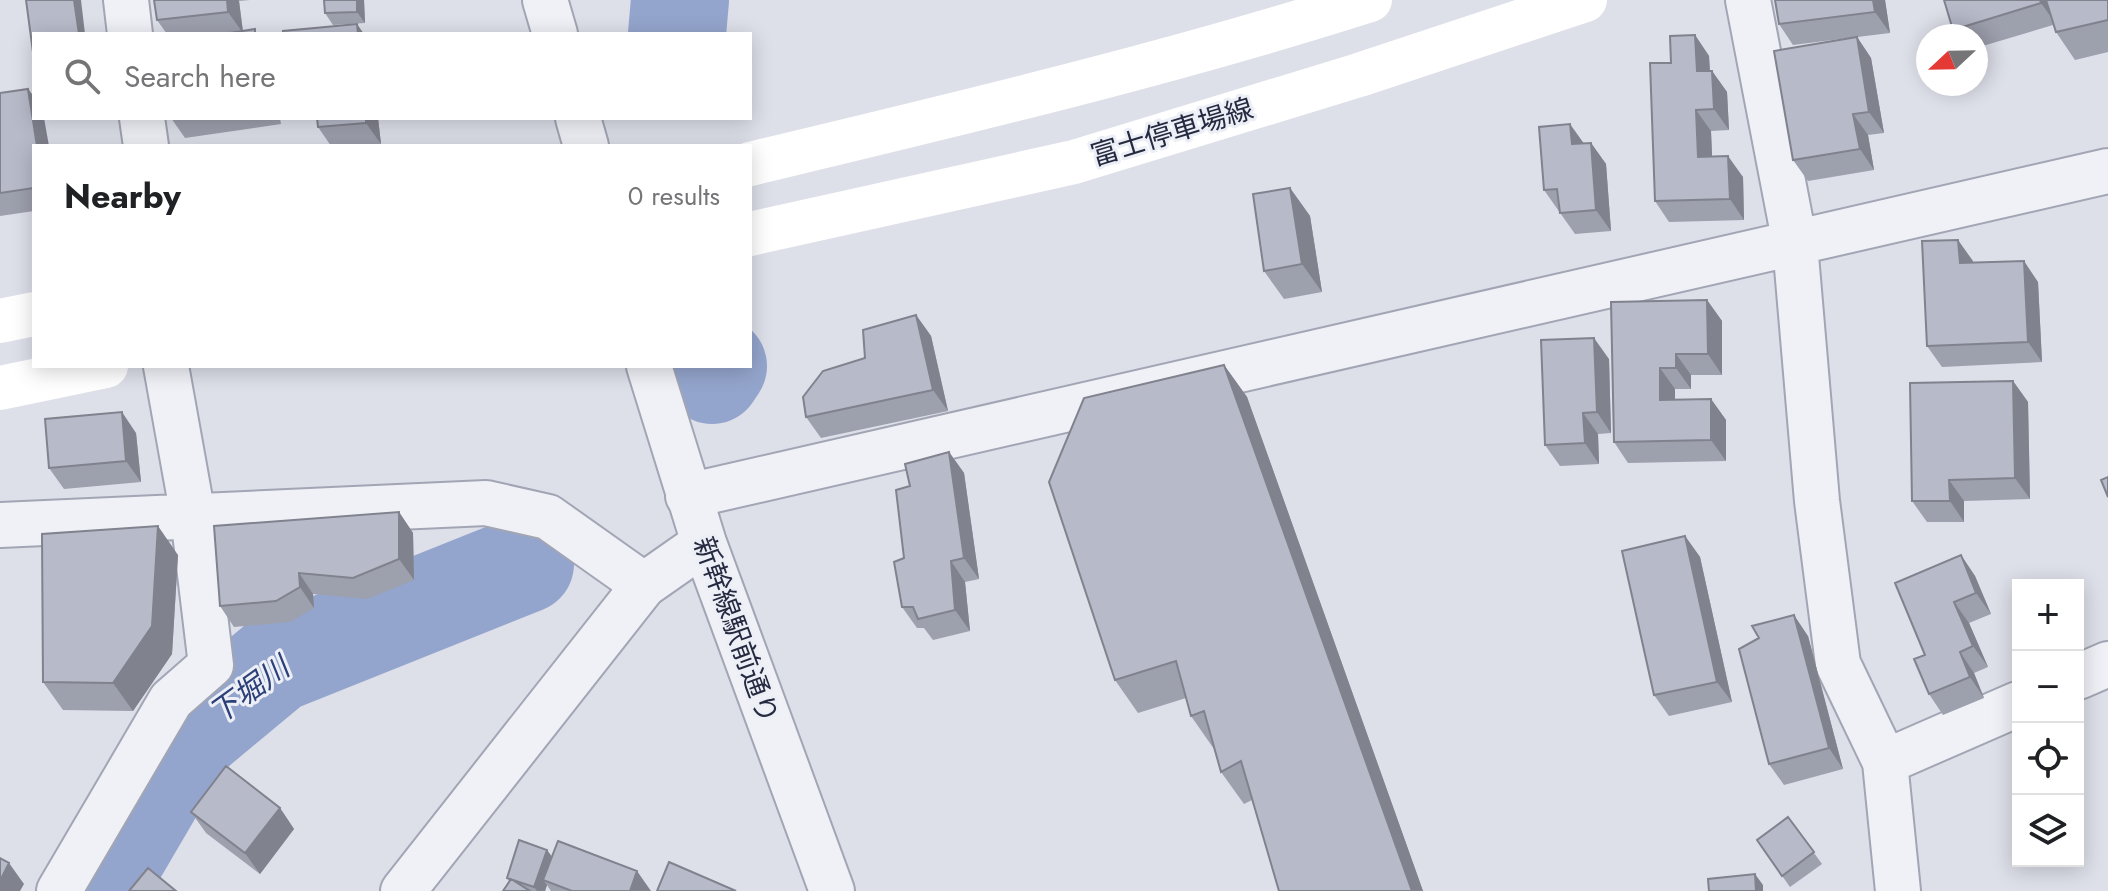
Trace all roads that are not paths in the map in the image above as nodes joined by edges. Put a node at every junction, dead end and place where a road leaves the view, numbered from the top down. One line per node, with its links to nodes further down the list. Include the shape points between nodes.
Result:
1 (126, 0): 6 (street)
2 (545, 0): 7 (street)
3 (1370, 0): 12 (main road, via 1053,91)
4 (1585, 0): 14 (main road, 富士停車場線, via 1074,162)
5 (1748, 0): 15 (street)
6 (130, 32)
7 (554, 32)
8 (142, 120): 10 (street)
9 (579, 120): 11 (street)
10 (146, 144)
11 (585, 144)
12 (752, 164)
13 (2108, 171): 15 (street)
14 (752, 234)
15 (1795, 244): 22 (street); 30 (street, via 1817,501 1838,664)
16 (32, 314): 17 (main road)
17 (0, 321)
18 (96, 368): 21 (main road)
19 (166, 368): 23 (street)
20 (650, 368): 22 (street, 新幹線駅前通り)
21 (0, 388)
22 (688, 496): 25 (street, 新幹線駅前通り)
23 (193, 516): 24 (street); 26 (street, via 486,503 548,517); 31 (street, via 211,665 171,700)
24 (0, 525)
25 (704, 543): 26 (street); 33 (street, 新幹線駅前通り)
26 (644, 585): 32 (street)
27 (2108, 664): 28 (street)
28 (2084, 674)
29 (2012, 707): 30 (street)
30 (1885, 762): 34 (street)
31 (59, 891)
32 (403, 891)
33 (832, 891)
34 (1898, 891)

